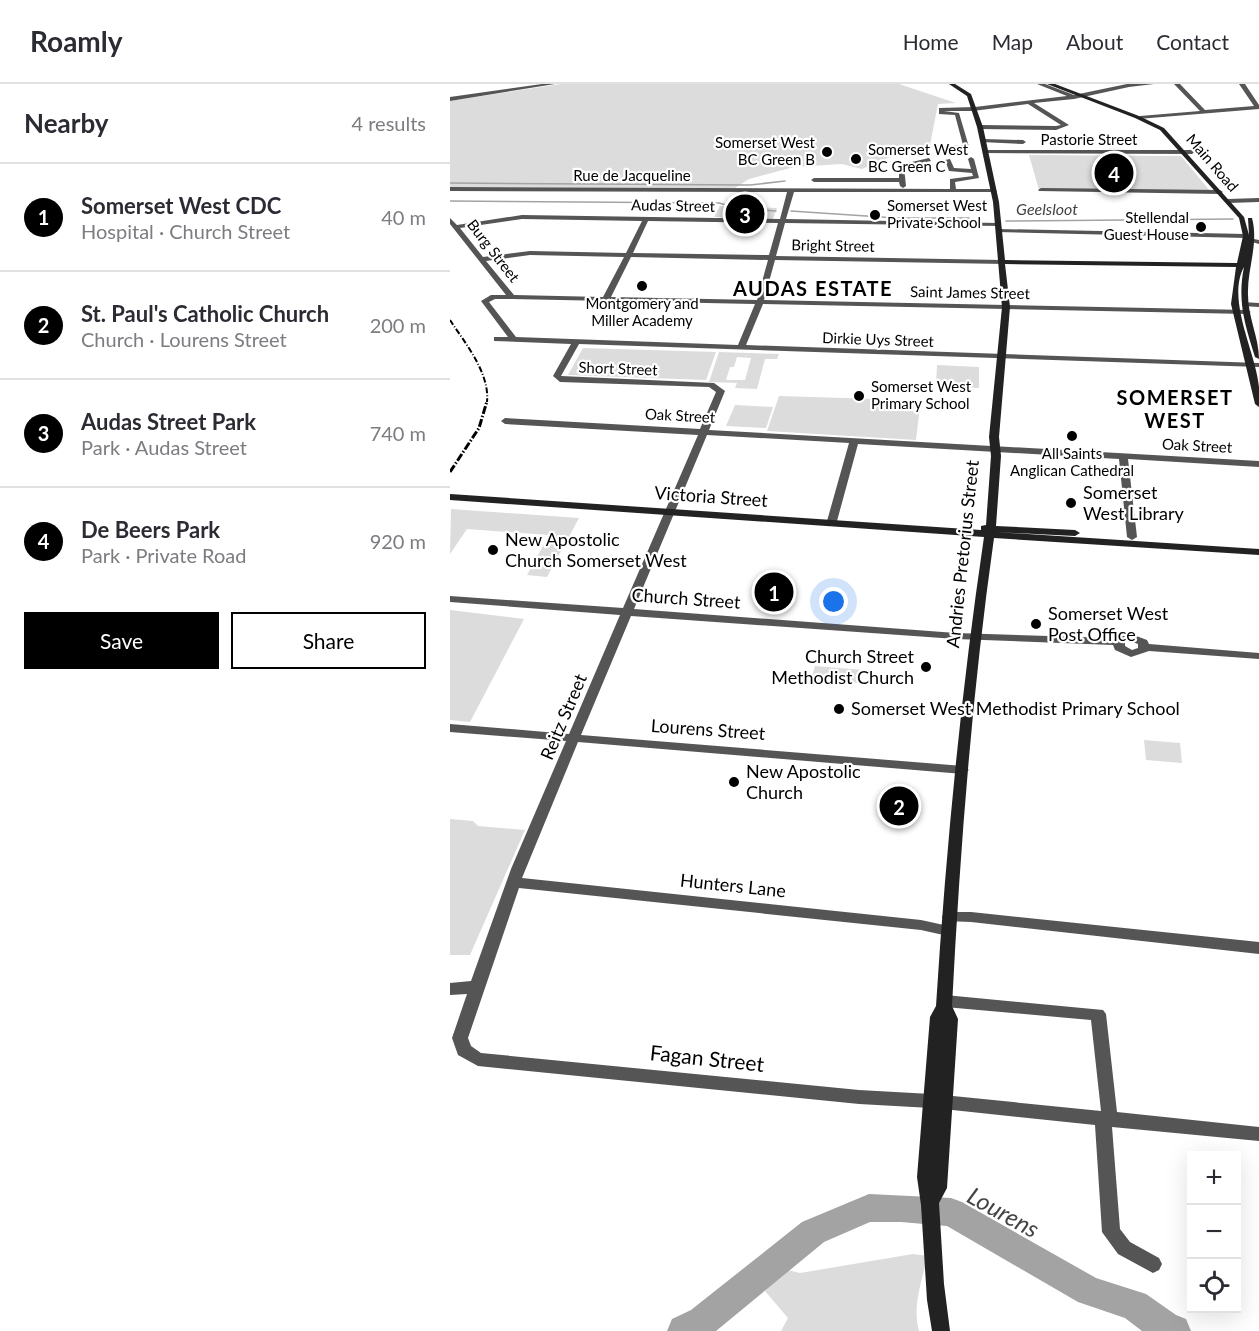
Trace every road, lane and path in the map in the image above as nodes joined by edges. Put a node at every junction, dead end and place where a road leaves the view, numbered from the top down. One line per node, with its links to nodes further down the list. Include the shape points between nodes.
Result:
1 (497, 84): 10 (street)
2 (552, 84): 10 (street)
3 (952, 84): 15 (main road, Andries Pretorius Street, via 967,93)
4 (1040, 84): 11 (street)
5 (1050, 84): 11 (main road, Main Road)
6 (1058, 84): 11 (main road, Main Road)
7 (1151, 84): 11 (street)
8 (1177, 84): 16 (street)
9 (1242, 84): 14 (street)
10 (508, 91): 12 (street)
11 (1080, 95): 13 (street); 17 (main road, Main Road)
12 (450, 99)
13 (1030, 103): 15 (street); 18 (street, via 1066,125)
14 (1258, 107): 16 (street)
15 (973, 109): 18 (main road, Andries Pretorius Street); 21 (street, via 941,109 941,113 957,114 966,147)
16 (1204, 112): 17 (street)
17 (1144, 117): 23 (main road, Main Road)
18 (980, 127): 19 (main road, Andries Pretorius Street)
19 (983, 141): 20 (street); 22 (main road, Andries Pretorius Street)
20 (1023, 142)
21 (939, 148)
22 (986, 152): 23 (street, Pastorie Street); 35 (main road, Andries Pretorius Street)
23 (1188, 152): 36 (main road, Main Road); 39 (main road, Main Road)
24 (929, 160): 29 (street, via 901,165)
25 (948, 162): 34 (street, via 952,171 973,165 974,179 952,181)
26 (826, 172): 28 (street)
27 (814, 180): 28 (street)
28 (824, 180): 29 (street)
29 (903, 180): 33 (street)
30 (450, 189): 31 (street, Rue de Jacqueline)
31 (791, 190): 33 (street, Rue de Jacqueline); 42 (street)
32 (1041, 190): 36 (street)
33 (904, 191): 34 (street, Rue de Jacqueline)
34 (953, 191): 35 (street, Rue de Jacqueline)
35 (994, 191): 44 (main road, Andries Pretorius Street)
36 (1220, 192): 38 (main road, Main Road)
37 (1259, 200): 39 (street)
38 (1228, 201): 39 (street); 45 (main road, Main Road, via 1242,219)
39 (1236, 201): 46 (main road, Main Road, via 1254,226)
40 (646, 219): 42 (street, Audas Street); 43 (street, Audas Street, via 518,217); 47 (street)
41 (450, 220): 43 (street, Burg Street)
42 (782, 222): 44 (street, Audas Street); 48 (street)
43 (456, 226): 49 (street, Burg Street)
44 (999, 228): 45 (street, Audas Street); 50 (main road, Andries Pretorius Street)
45 (1246, 236): 51 (main road)
46 (1257, 241): 52 (main road, Main Road)
47 (628, 255): 48 (street, Bright Street); 49 (street, Bright Street, via 523,253); 57 (street)
48 (771, 258): 50 (street, Bright Street); 58 (street)
49 (483, 259): 56 (street, Burg Street)
50 (1002, 262): 53 (main road, Bright Street); 60 (main road, Andries Pretorius Street)
51 (1241, 264): 52 (main road); 53 (main road, Bright Street); 54 (main road, Bright Street); 55 (main road)
52 (1255, 264): 61 (main road, Main Road, via 1245,287)
53 (1183, 266): 54 (main road, Bright Street)
54 (1220, 266): 55 (main road, via 1230,268)
55 (1239, 277): 62 (main road, via 1234,297)
56 (512, 297): 57 (street, Saint James Street); 64 (street, Burg Street, via 485,301)
57 (606, 299): 58 (street, Saint James Street)
58 (760, 302): 60 (street, Saint James Street); 68 (street)
59 (1259, 305): 61 (street, Saint James Street)
60 (1006, 307): 62 (street, Saint James Street); 69 (main road, Andries Pretorius Street)
61 (1246, 308): 62 (street, Saint James Street); 67 (main road, Main Road)
62 (1237, 312): 66 (main road)
63 (497, 339): 64 (street, Dirkie Uys Street)
64 (513, 340): 65 (street, Dirkie Uys Street)
65 (576, 342): 68 (street, Dirkie Uys Street); 72 (street, Short Street, via 558,378)
66 (1245, 345): 67 (street); 71 (main road)
67 (1257, 346): 70 (main road, Main Road)
68 (741, 348): 69 (street, Dirkie Uys Street)
69 (1002, 357): 71 (street, Dirkie Uys Street); 77 (main road, Andries Pretorius Street)
70 (1259, 357)
71 (1254, 365): 73 (main road)
72 (718, 388): 76 (street, Reitz Street, via 721,391)
73 (1257, 389): 74 (main road)
74 (1259, 404)
75 (505, 421): 76 (street, Oak Street)
76 (705, 432): 78 (street, Oak Street); 86 (street, Reitz Street)
77 (994, 439): 79 (street, Oak Street); 80 (main road, Andries Pretorius Street)
78 (854, 441): 79 (street, Oak Street); 87 (street)
79 (970, 448): 80 (street, Oak Street)
80 (995, 449): 81 (street, Oak Street); 83 (main road, Andries Pretorius Street)
81 (1025, 451): 82 (street, Oak Street); 83 (street, Oak Street, via 1008,453)
82 (1123, 457): 84 (street, Oak Street); 89 (street)
83 (995, 463): 88 (main road, Andries Pretorius Street)
84 (1259, 464)
85 (450, 497): 86 (main road, Victoria Street)
86 (671, 511): 87 (main road, Victoria Street); 93 (street, Reitz Street)
87 (832, 521): 88 (main road, Victoria Street)
88 (990, 531): 89 (main road, Victoria Street); 91 (main road, Victoria Street); 94 (main road, Andries Pretorius Street)
89 (1132, 537): 90 (main road, Victoria Street)
90 (1259, 545)
91 (1259, 552)
92 (450, 599): 93 (street, Church Street)
93 (628, 613): 94 (street, Church Street); 97 (street, Reitz Street)
94 (975, 637): 95 (street, Church Street, via 1120,646 1123,638 1134,638 1145,647); 98 (main road, Andries Pretorius Street)
95 (1259, 656)
96 (450, 728): 97 (street, Lourens Street)
97 (575, 738): 98 (street, Lourens Street); 99 (street, Reitz Street)
98 (963, 770): 100 (main road, Andries Pretorius Street)
99 (514, 882): 100 (street, Hunters Lane, via 909,924); 102 (street, Reitz Street)
100 (949, 924): 101 (street, Hunters Lane, via 978,918); 104 (main road, Andries Pretorius Street)
101 (1259, 948)
102 (477, 987): 103 (street); 105 (street, Reitz Street, via 460,1038 464,1050)
103 (450, 989)
104 (944, 1004): 106 (main road, Andries Pretorius Street, via 950,1019); 107 (street, via 1099,1017)
105 (478, 1059): 106 (street, Fagan Street)
106 (937, 1102): 107 (street, Fagan Street); 110 (main road, Andries Pretorius Street, via 931,1192 933,1266)
107 (1106, 1120): 108 (street, Fagan Street); 109 (street, via 1111,1232 1124,1248)
108 (1259, 1134)
109 (1153, 1264)
110 (941, 1331)

